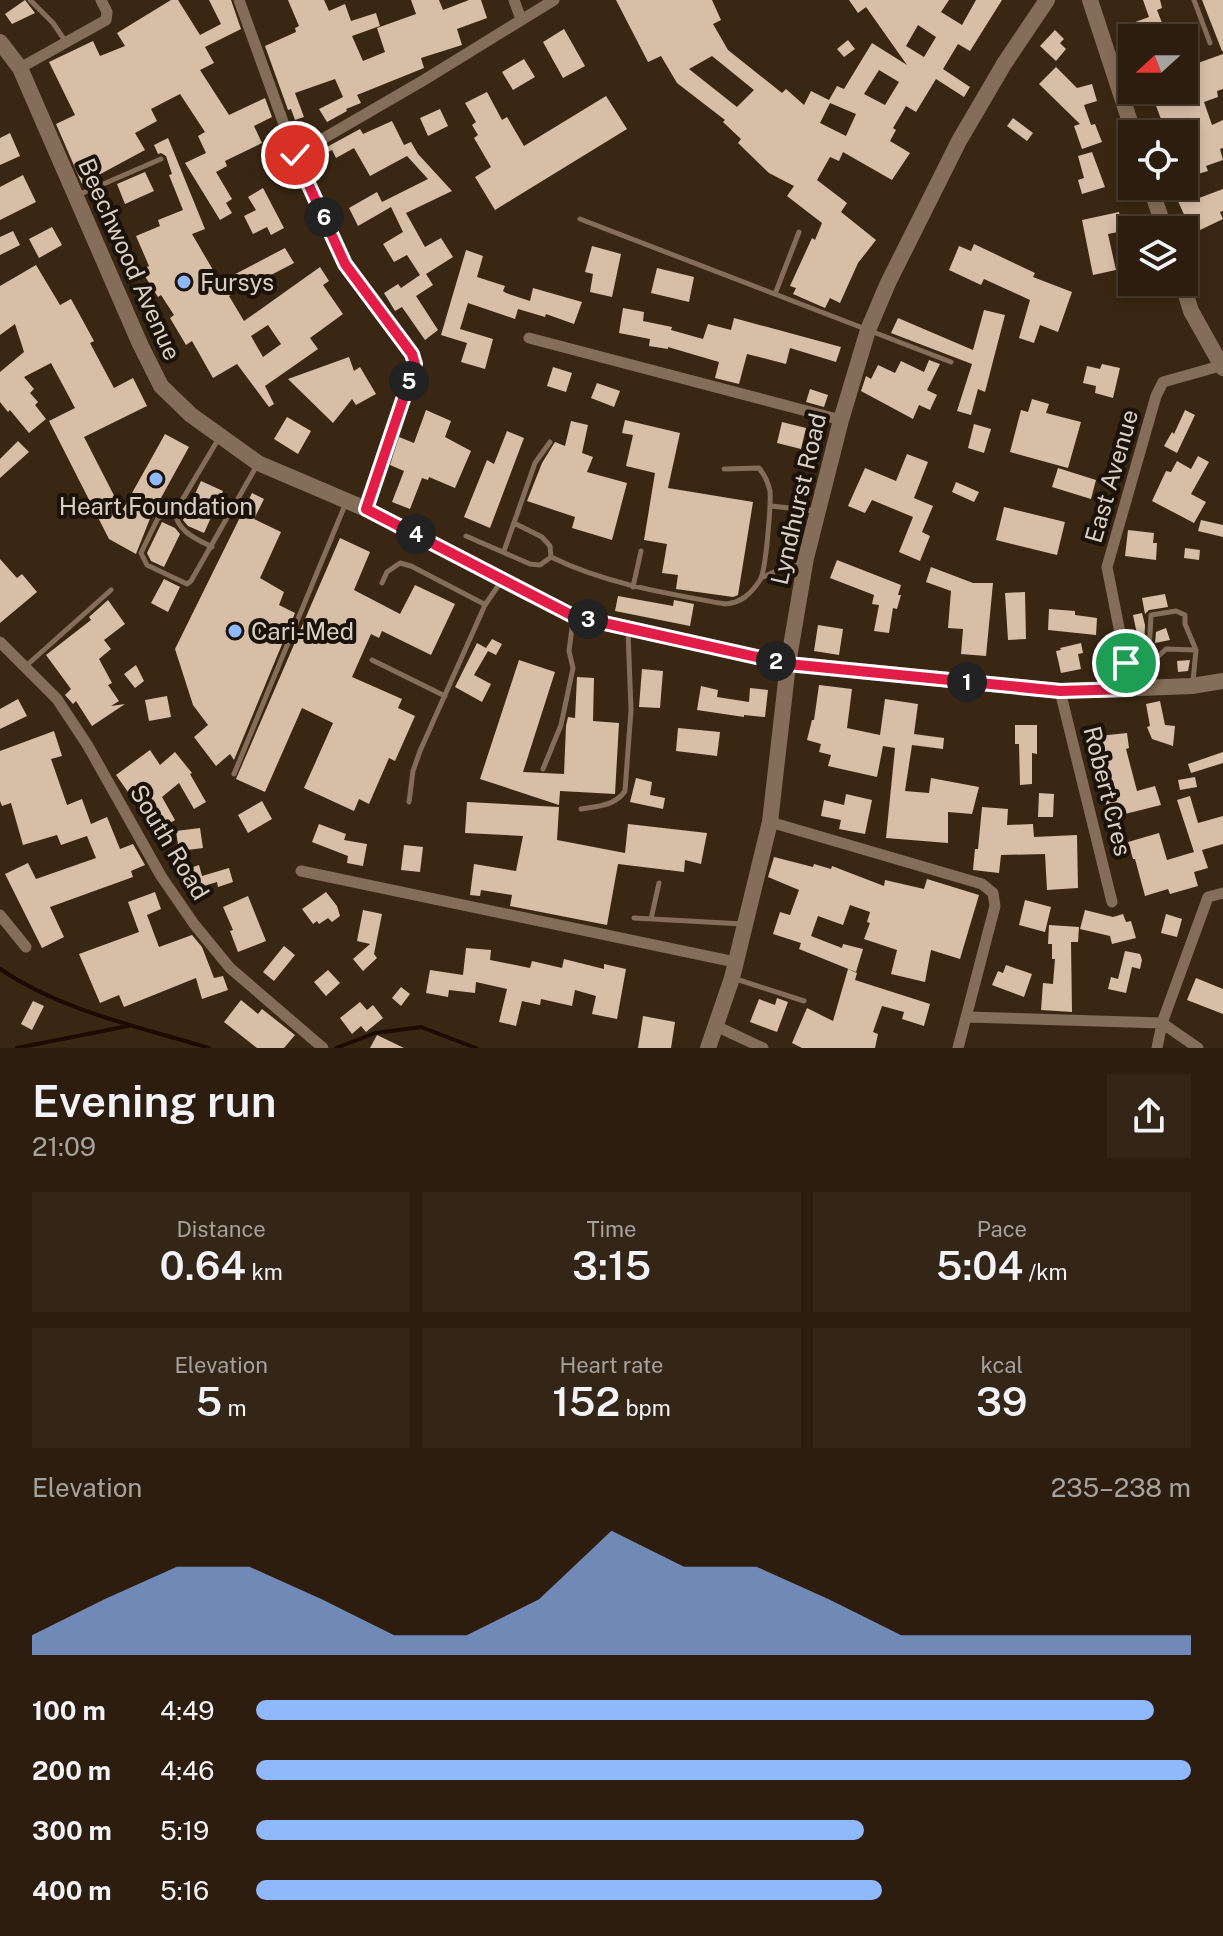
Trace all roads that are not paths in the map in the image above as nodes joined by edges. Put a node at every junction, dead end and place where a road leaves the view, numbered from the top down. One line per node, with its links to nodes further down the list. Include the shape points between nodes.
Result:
1 (30, 0): 11 (lane)
2 (101, 0): 11 (street, via 106,20)
3 (239, 0): 15 (street)
4 (514, 0): 9 (street)
5 (554, 0): 9 (street)
6 (1047, 0): 22 (street, Lyndhurst Road, via 959,141)
7 (1090, 0): 14 (street)
8 (1194, 0): 12 (lane)
9 (521, 19): 15 (street)
10 (0, 42): 13 (street, Beechwood Avenue)
11 (66, 43): 13 (street)
12 (1210, 43)
13 (20, 68): 17 (street, Beechwood Avenue)
14 (1129, 120)
15 (295, 155): 33 (street, via 345,264 415,364)
16 (161, 159): 17 (lane)
17 (75, 197): 27 (street, Beechwood Avenue, via 161,386)
18 (580, 219): 20 (lane)
19 (799, 232): 20 (lane)
20 (775, 294): 22 (lane)
21 (1186, 296): 25 (street)
22 (868, 330): 24 (lane); 26 (street, Lyndhurst Road)
23 (529, 338): 26 (street)
24 (951, 362)
25 (1222, 367): 55 (street, East Avenue, via 1163,382 1156,396 1107,567)
26 (841, 420): 34 (street, Lyndhurst Road)
27 (220, 437): 29 (street, Beechwood Avenue); 35 (lane)
28 (550, 442): 36 (lane, via 535,463)
29 (258, 463): 31 (street, Beechwood Avenue); 38 (lane)
30 (724, 469): 32 (lane, via 759,468 766,476)
31 (347, 500): 33 (street, Beechwood Avenue); 64 (lane)
32 (770, 506): 34 (lane); 43 (lane)
33 (366, 509): 44 (street, Beechwood Avenue)
34 (817, 511): 42 (street, Lyndhurst Road)
35 (175, 512): 38 (lane, via 184,530); 38 (lane, via 153,524 141,553 147,565 187,584)
36 (514, 523): 39 (lane); 41 (lane, via 542,537)
37 (466, 536): 39 (lane)
38 (212, 547)
39 (504, 551): 41 (lane, via 530,564 540,565)
40 (641, 551): 46 (lane)
41 (551, 557): 46 (lane)
42 (806, 558): 43 (lane); 56 (street, Lyndhurst Road)
43 (762, 578): 46 (lane, via 744,599 725,604)
44 (502, 581): 48 (lane); 49 (street, Beechwood Avenue)
45 (382, 583): 48 (lane, via 400,563)
46 (633, 587)
47 (111, 590): 57 (lane)
48 (485, 605): 62 (lane)
49 (573, 616): 50 (street, Beechwood Avenue); 63 (lane, via 573,668 561,725)
50 (628, 626): 56 (street, Beechwood Avenue); 66 (lane, via 631,710 625,791 611,804)
51 (0, 642): 57 (street, South Road)
52 (1196, 650): 53 (lane, via 1166,649 1150,664); 53 (lane, via 1185,615 1176,611 1151,615); 59 (lane)
53 (1149, 652): 55 (lane)
54 (372, 660): 62 (lane)
55 (1126, 663): 60 (street, East Avenue)
56 (788, 664): 61 (street, Beechwood Avenue); 67 (street, Lyndhurst Road)
57 (26, 666): 82 (street, South Road, via 57,699 88,746 194,924 230,968)
58 (1223, 681): 59 (street, Beechwood Avenue)
59 (1192, 686): 60 (street, Beechwood Avenue)
60 (1131, 689): 61 (street, Beechwood Avenue)
61 (1060, 691): 71 (street, Robert Cres)
62 (445, 696): 65 (lane, via 413,771)
63 (543, 769)
64 (234, 774)
65 (409, 802)
66 (581, 809)
67 (770, 822): 75 (street, Lyndhurst Road); 79 (street, via 988,887 995,906)
68 (301, 871): 77 (street)
69 (659, 883): 74 (lane)
70 (1223, 893): 80 (street, via 1208,897)
71 (1112, 902)
72 (0, 915): 76 (street)
73 (634, 918): 74 (lane)
74 (651, 919): 75 (lane)
75 (744, 924): 77 (street, Lyndhurst Road)
76 (26, 947)
77 (734, 970): 78 (lane); 81 (street, Lyndhurst Road)
78 (804, 1001)
79 (966, 1017): 80 (street); 85 (street)
80 (1162, 1023): 86 (street); 87 (street)
81 (716, 1026): 83 (street, Lyndhurst Road); 84 (street)
82 (320, 1045)
83 (708, 1048)
84 (763, 1048)
85 (958, 1048)
86 (1157, 1048)
87 (1198, 1048)

